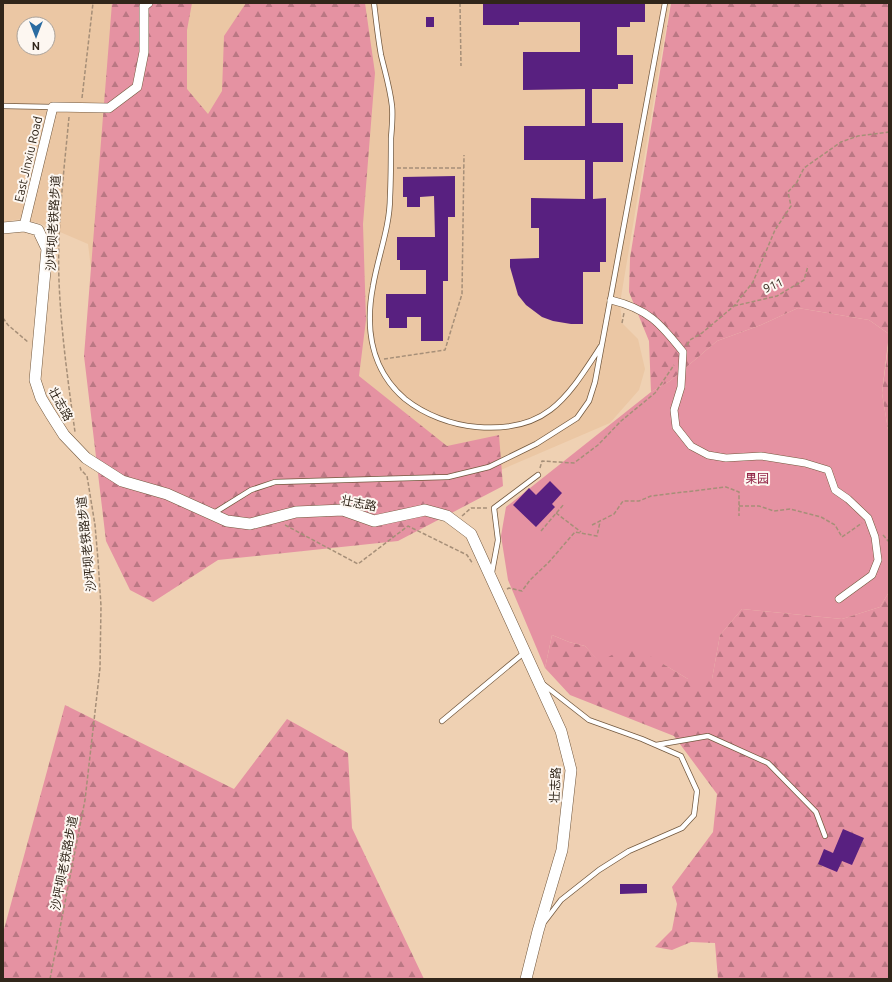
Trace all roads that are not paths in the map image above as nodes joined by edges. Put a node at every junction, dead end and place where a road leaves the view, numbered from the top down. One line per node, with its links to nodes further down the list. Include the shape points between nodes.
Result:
1 (148, 3): 5 (street, East Jinxiu Road, via 144,6 144,52 137,87 110,108)
2 (374, 3): 9 (lane, via 392,108 390,203 372,287 371,304 371,336 376,360 384,376 396,391 429,414 465,426 508,427 541,418 554,408 577,382)
3 (665, 3): 8 (lane)
4 (3, 106): 5 (lane)
5 (53, 107): 6 (street, East Jinxiu Road)
6 (24, 226): 7 (street); 11 (street, 壮志路, via 38,230 47,249 35,380 40,398 64,435 86,458 122,481 167,494)
7 (3, 228)
8 (611, 300): 9 (lane); 13 (street, via 642,311 664,328 683,352 681,387 674,410 676,427 691,446 708,456 761,456 805,463 828,470 836,490 868,518 875,538 878,560 872,575)
9 (603, 344): 11 (lane, via 589,401 577,418 536,444 488,467 448,477 275,482 251,490)
10 (538, 475): 12 (lane, via 494,508 498,540)
11 (212, 514): 12 (street, 壮志路, via 227,521 250,524 296,512 343,510 374,521 426,510 447,516 471,534)
12 (491, 577): 14 (street, 壮志路)
13 (839, 599)
14 (525, 652): 15 (street, 壮志路); 16 (lane)
15 (538, 680): 17 (lane, via 589,720); 19 (street, 壮志路, via 561,731 571,770 562,850)
16 (442, 721)
17 (656, 745): 18 (lane, via 708,736 768,763 816,812); 19 (lane, via 681,756 697,791 694,814 682,828 629,852 599,870 561,900)
18 (825, 836)
19 (538, 930): 20 (street, 壮志路)
20 (526, 979)

